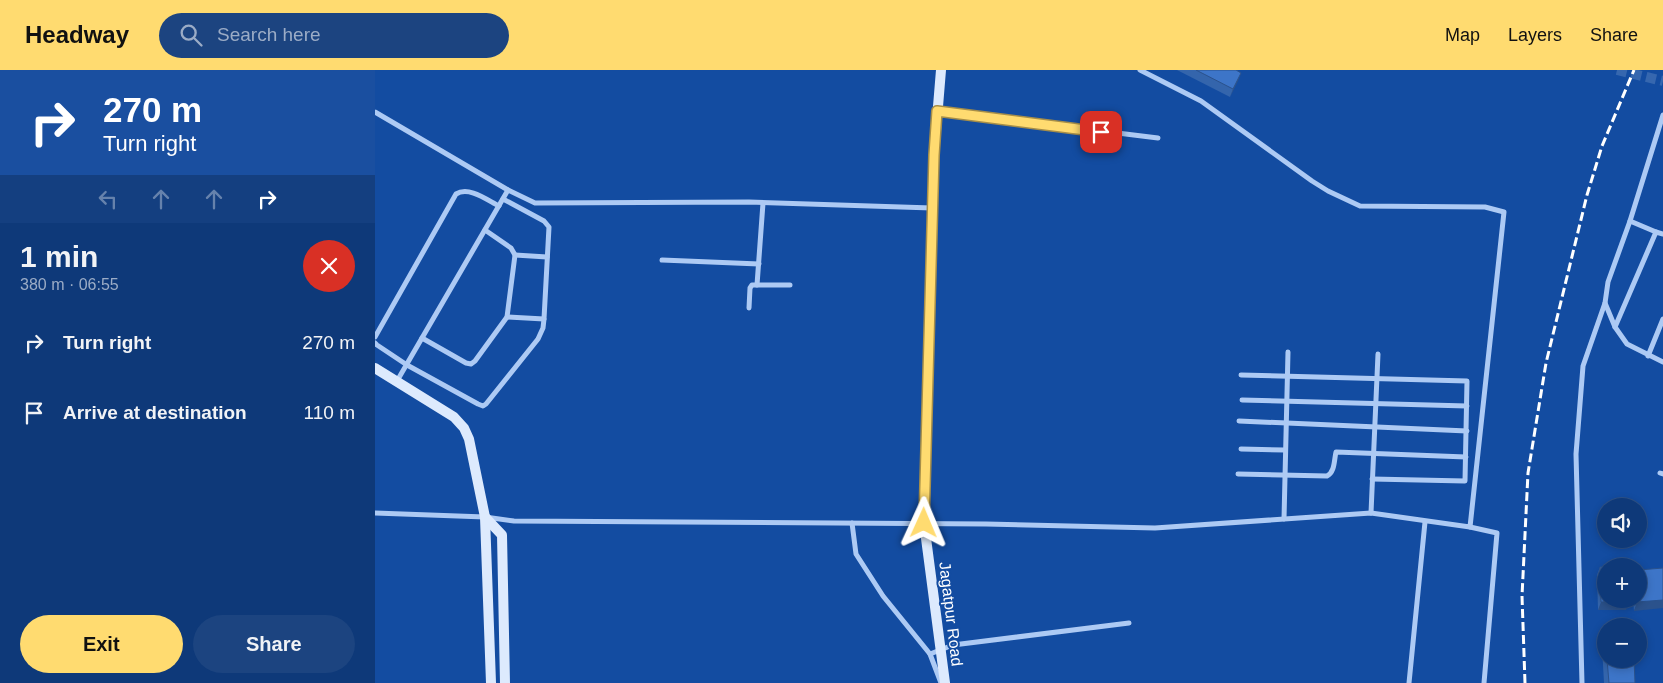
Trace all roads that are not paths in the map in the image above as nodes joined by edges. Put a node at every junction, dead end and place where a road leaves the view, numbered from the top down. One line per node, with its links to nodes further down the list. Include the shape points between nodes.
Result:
1 (941, 70): 3 (street, Jagatpur Road)
2 (1140, 70): 63 (street, via 1201,101 1328,192 1360,206 1485,207 1504,212)
3 (937, 111): 6 (street); 11 (street, Jagatpur Road)
4 (375, 112): 7 (street)
5 (1663, 115): 12 (street)
6 (1158, 138)
7 (508, 190): 8 (street); 9 (street, via 535,203)
8 (503, 199): 10 (street); 17 (street, via 547,223)
9 (763, 203): 11 (street); 19 (street)
10 (499, 206): 13 (street); 28 (street, via 467,191 456,194)
11 (933, 208): 62 (street, Jagatpur Road)
12 (1630, 220): 14 (street); 22 (street, via 1608,282)
13 (485, 230): 16 (street, via 511,248); 29 (street)
14 (1656, 232): 15 (street); 27 (street)
15 (1663, 234)
16 (515, 255): 17 (street); 24 (street)
17 (547, 257): 25 (street)
18 (662, 260): 19 (street)
19 (759, 264): 20 (street)
20 (757, 285): 21 (street); 23 (street, via 750,288)
21 (790, 285)
22 (1605, 304): 27 (street); 71 (street, via 1583,366 1576,454)
23 (749, 308)
24 (507, 317): 25 (street); 29 (street, via 471,364)
25 (544, 319): 35 (street, via 538,339 483,406)
26 (1663, 319): 33 (street)
27 (1615, 327): 33 (street, via 1627,344)
28 (375, 337)
29 (422, 338): 35 (street)
30 (375, 343): 35 (street)
31 (1288, 352): 38 (street)
32 (1378, 354): 39 (street)
33 (1649, 356): 34 (street)
34 (1663, 362)
35 (407, 364): 40 (street)
36 (375, 368): 40 (street)
37 (1241, 375): 38 (street)
38 (1287, 376): 39 (street); 42 (street)
39 (1377, 378): 43 (street); 44 (street, via 1467,381)
40 (397, 381): 58 (street, via 454,417 464,428 469,438)
41 (1242, 400): 42 (street)
42 (1287, 401): 43 (street); 46 (street)
43 (1376, 403): 44 (street); 47 (street)
44 (1467, 406): 48 (street)
45 (1239, 421): 46 (street)
46 (1286, 422): 47 (street); 50 (street)
47 (1375, 427): 48 (street); 51 (street)
48 (1467, 431): 52 (street)
49 (1241, 449): 50 (street)
50 (1285, 450): 54 (street)
51 (1373, 454): 52 (street); 54 (street, via 1336,452 1331,474 1327,476); 55 (street)
52 (1466, 457): 55 (street, via 1465,481)
53 (1238, 474): 54 (street)
54 (1286, 475): 59 (street)
55 (1373, 479): 57 (street)
56 (375, 513): 58 (street)
57 (1371, 513): 59 (street); 60 (street)
58 (485, 517): 61 (street, via 514,521); 66 (street); 67 (street, via 502,535)
59 (1284, 519): 62 (street, via 1155,528)
60 (1425, 522): 63 (street); 69 (street)
61 (851, 523): 62 (street); 65 (street, Jagatpur Road, via 856,554 883,596)
62 (924, 523): 65 (street, Jagatpur Road)
63 (1470, 527): 70 (street, via 1497,533)
64 (1129, 623): 65 (street, via 953,645)
65 (935, 652): 68 (street, Jagatpur Road)
66 (491, 683)
67 (505, 683)
68 (943, 683)
69 (1409, 683)
70 (1484, 683)
71 (1583, 683)

